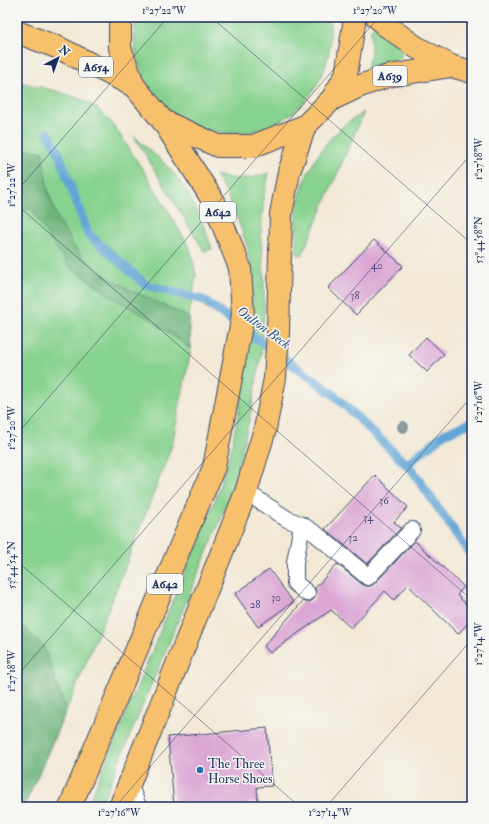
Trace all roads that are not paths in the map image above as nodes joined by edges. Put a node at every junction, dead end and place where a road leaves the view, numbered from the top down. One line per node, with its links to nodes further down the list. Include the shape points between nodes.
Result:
1 (120, 17): 7 (main road, A642, via 120,48)
2 (353, 17): 8 (main road, A642, via 346,75)
3 (377, 17): 5 (main road, A639, via 416,47)
4 (17, 32): 7 (main road, A654, via 59,48)
5 (451, 66): 6 (main road, A639); 8 (main road, A639, via 388,76)
6 (472, 72)
7 (134, 86): 9 (main road, A642)
8 (332, 99): 10 (main road, A642)
9 (163, 121): 10 (main road, A642, via 218,146 253,146); 16 (main road, A642, via 214,202 240,268 243,315 214,467)
10 (305, 126): 11 (main road, A642, via 289,172 281,214 278,332 274,378 265,429)
11 (246, 492): 12 (lane); 15 (main road, A642)
12 (302, 525): 13 (lane, via 368,577); 14 (lane, via 295,562 295,583)
13 (412, 530)
14 (306, 593)
15 (128, 801)
16 (70, 807)

